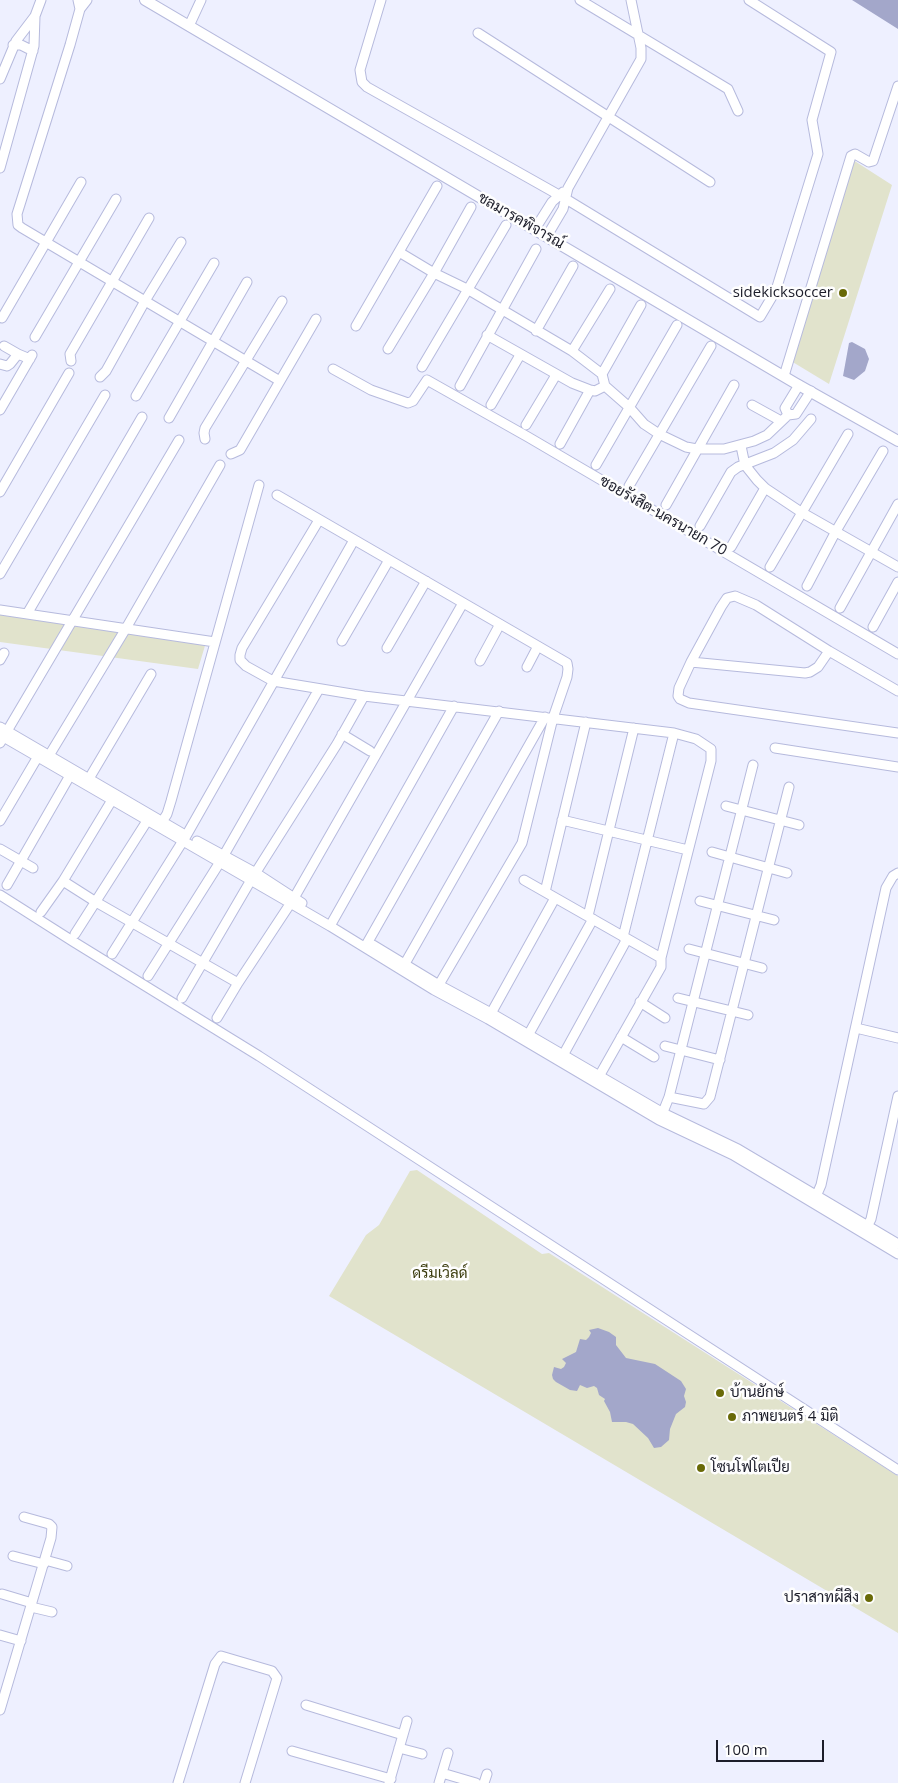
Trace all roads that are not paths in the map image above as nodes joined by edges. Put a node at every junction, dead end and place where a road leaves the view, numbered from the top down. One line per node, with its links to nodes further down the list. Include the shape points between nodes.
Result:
1 (41, 0): 10 (street)
2 (87, 0): 9 (street)
3 (145, 0): 11 (street, ชลมารคพิจารณ์)
4 (201, 0): 11 (street)
5 (381, 0): 25 (street, via 360,70 362,82)
6 (580, 0): 13 (street)
7 (630, 0): 13 (street)
8 (750, 0): 25 (street, via 831,52 812,120 818,154 776,290 760,317)
9 (79, 4): 33 (street, via 46,125 17,214 22,228)
10 (35, 16): 14 (street); 15 (street)
11 (189, 26): 30 (street, ชลมารคพิจารณ์)
12 (478, 33): 19 (street)
13 (638, 37): 18 (street, via 728,89); 19 (street, via 641,59)
14 (13, 45): 15 (street, via 21,44); 16 (street)
15 (33, 50): 20 (street)
16 (0, 79)
17 (898, 86): 71 (street, via 873,161 855,154 852,156)
18 (738, 111)
19 (608, 118): 23 (street); 25 (street)
20 (4, 139): 21 (street)
21 (0, 168)
22 (81, 182): 33 (street)
23 (710, 182)
24 (438, 186): 35 (street)
25 (562, 197): 30 (street, via 552,202); 31 (street, via 563,209)
26 (116, 199): 36 (street)
27 (470, 207): 39 (street)
28 (149, 218): 40 (street)
29 (506, 224): 42 (street)
30 (535, 229): 31 (street, ชลมารคพิจารณ์)
31 (547, 236): 71 (street, ชลมารคพิจารณ์)
32 (181, 242): 44 (street)
33 (46, 243): 36 (street); 48 (street)
34 (536, 249): 47 (street)
35 (399, 252): 39 (street); 52 (street)
36 (80, 263): 40 (street); 55 (street)
37 (214, 263): 50 (street)
38 (574, 266): 53 (street)
39 (434, 273): 42 (street); 59 (street)
40 (112, 282): 44 (street); 63 (street, via 70,354)
41 (247, 282): 56 (street)
42 (468, 289): 47 (street); 66 (street)
43 (610, 289): 60 (street)
44 (145, 301): 50 (street); 72 (street)
45 (282, 301): 64 (street)
46 (641, 305): 69 (street)
47 (502, 310): 53 (street); 54 (street)
48 (2, 318)
49 (316, 319): 73 (street)
50 (180, 322): 56 (street); 81 (street)
51 (677, 325): 84 (street)
52 (356, 326)
53 (536, 331): 60 (street)
54 (487, 335): 62 (street); 76 (street)
55 (35, 337)
56 (214, 342): 64 (street); 87 (street)
57 (4, 346): 61 (street)
58 (711, 346): 91 (street)
59 (388, 349)
60 (572, 351): 69 (street)
61 (18, 354): 65 (street, via 7,366); 85 (street, via 31,357)
62 (520, 355): 70 (street); 82 (street)
63 (72, 361)
64 (246, 361): 73 (street); 93 (street, via 205,428)
65 (0, 364)
66 (422, 367)
67 (334, 369): 138 (street, ซอยรังสิต-นครนายก 70, via 372,390 408,403 414,401 427,380)
68 (70, 373): 107 (street)
69 (602, 374): 77 (street)
70 (556, 375): 78 (street); 90 (street)
71 (784, 376): 75 (street, ชลมารคพิจารณ์)
72 (100, 377)
73 (280, 381): 100 (street, via 240,450)
74 (734, 385): 98 (street)
75 (799, 385): 79 (street, ชลมารคพิจารณ์); 88 (street, via 785,408)
76 (460, 386)
77 (606, 386): 78 (street); 84 (street)
78 (590, 390): 96 (street)
79 (811, 391): 88 (street, via 796,414); 95 (street, ชลมารคพิจารณ์)
80 (105, 395): 121 (street)
81 (136, 396)
82 (491, 405)
83 (752, 405): 88 (street)
84 (629, 407): 91 (street, via 644,424); 103 (street)
85 (0, 410)
86 (142, 417): 128 (street)
87 (170, 418)
88 (784, 418): 97 (street, via 767,435)
89 (812, 419): 102 (street, via 793,440 774,453)
90 (526, 425)
91 (659, 434): 98 (street); 105 (street)
92 (848, 434): 111 (street)
93 (205, 439)
94 (180, 440): 129 (street)
95 (898, 441)
96 (560, 444)
97 (741, 446): 98 (street); 102 (street)
98 (697, 449): 110 (street)
99 (884, 451): 114 (street)
100 (231, 454)
101 (220, 465): 132 (street)
102 (745, 465): 106 (street); 113 (street, via 731,472)
103 (596, 466)
104 (259, 485): 134 (street)
105 (628, 486)
106 (765, 488): 111 (street); 116 (street)
107 (0, 492)
108 (277, 495): 112 (street)
109 (898, 504): 117 (street)
110 (666, 505)
111 (801, 512): 114 (street); 119 (street)
112 (319, 520): 115 (street); 143 (street, via 240,655 246,666)
113 (700, 526)
114 (836, 531): 117 (street); 124 (street)
115 (354, 540): 118 (street); 143 (street)
116 (731, 547)
117 (870, 551): 120 (street); 126 (street)
118 (389, 560): 122 (street); 133 (street)
119 (770, 567)
120 (898, 567)
121 (0, 574)
122 (426, 581): 125 (street); 136 (street)
123 (898, 582): 131 (street)
124 (807, 586)
125 (463, 603): 130 (street); 147 (street)
126 (840, 608)
127 (0, 610): 128 (street)
128 (27, 614): 129 (street)
129 (74, 620): 132 (street); 156 (street)
130 (500, 624): 135 (street); 139 (street)
131 (873, 627)
132 (125, 630): 134 (street); 159 (street)
133 (342, 641)
134 (215, 642): 172 (street, via 171,801)
135 (538, 646): 141 (street); 150 (street, via 567,663 568,669)
136 (387, 648)
137 (829, 651): 140 (street, via 818,667 805,673); 140 (street, via 756,605 735,596 727,598); 145 (street)
138 (898, 654)
139 (480, 660)
140 (691, 662): 154 (street, via 679,688 678,696 684,702)
141 (527, 667)
142 (150, 674): 163 (street)
143 (273, 681): 144 (street); 175 (street)
144 (319, 689): 146 (street); 181 (street)
145 (898, 691)
146 (364, 696): 147 (street); 155 (street)
147 (408, 700): 148 (street); 194 (street)
148 (454, 706): 149 (street); 203 (street)
149 (499, 711): 150 (street); 207 (street)
150 (549, 718): 151 (street); 214 (street); 218 (street, via 522,843)
151 (586, 722): 152 (street); 168 (street)
152 (634, 728): 153 (street); 174 (street)
153 (674, 733): 176 (street); 178 (street, via 696,739 711,750 712,755)
154 (898, 733)
155 (342, 734): 158 (street); 187 (street)
156 (2, 735): 159 (street)
157 (775, 748): 161 (street)
158 (370, 751)
159 (44, 756): 162 (street); 170 (street)
160 (753, 765): 167 (street)
161 (898, 766)
162 (72, 773): 163 (street); 182 (street)
163 (87, 782): 165 (street); 172 (street)
164 (789, 787): 169 (street)
165 (112, 800): 171 (street); 189 (street)
166 (726, 806): 167 (street)
167 (741, 810): 169 (street); 180 (street)
168 (562, 820): 174 (street); 191 (street)
169 (781, 820): 173 (street); 184 (street)
170 (0, 821)
171 (147, 821): 172 (street); 196 (street)
172 (161, 824): 175 (street)
173 (799, 825)
174 (609, 831): 176 (street); 200 (street)
175 (185, 838): 181 (street); 202 (street)
176 (647, 841): 178 (street); 205 (street)
177 (0, 849): 182 (street)
178 (688, 850): 211 (street)
179 (712, 852): 180 (street)
180 (729, 858): 184 (street); 197 (street)
181 (222, 859): 187 (street); 206 (street)
182 (21, 861): 183 (street); 190 (street)
183 (33, 868)
184 (769, 868): 185 (street); 199 (street)
185 (786, 873)
186 (898, 873): 228 (street, via 892,876 886,888)
187 (254, 876): 194 (street); 212 (street)
188 (524, 880): 191 (street)
189 (63, 881): 196 (street); 198 (street)
190 (7, 885)
191 (545, 892): 193 (street)
192 (0, 895): 245 (street, via 258,1056)
193 (555, 898): 200 (street); 225 (street)
194 (293, 901): 203 (street); 217 (street)
195 (700, 901): 197 (street)
196 (96, 902): 202 (street); 204 (street)
197 (716, 906): 199 (street); 209 (street)
198 (41, 912)
199 (757, 916): 201 (street); 213 (street)
200 (590, 918): 205 (street); 230 (street)
201 (774, 920)
202 (132, 922): 206 (street); 210 (street)
203 (331, 923): 207 (street)
204 (75, 934)
205 (625, 938): 211 (street); 235 (street)
206 (169, 943): 212 (street); 216 (street)
207 (367, 944): 214 (street)
208 (688, 949): 209 (street)
209 (704, 953): 213 (street); 221 (street)
210 (112, 954)
211 (661, 958): 222 (street, via 661,967)
212 (203, 963): 217 (street); 219 (street)
213 (744, 964): 215 (street); 223 (street)
214 (403, 967): 218 (street)
215 (762, 968)
216 (148, 976)
217 (238, 983): 226 (street)
218 (435, 991): 225 (street)
219 (182, 998)
220 (678, 998): 221 (street)
221 (692, 1001): 223 (street); 233 (street)
222 (640, 1002): 227 (street); 229 (street)
223 (732, 1011): 224 (street); 236 (street)
224 (748, 1015)
225 (490, 1016): 230 (street)
226 (218, 1018)
227 (666, 1018)
228 (856, 1028): 231 (street); 241 (street)
229 (621, 1037): 234 (street); 237 (street)
230 (527, 1038): 235 (street)
231 (898, 1038)
232 (666, 1046): 233 (street)
233 (680, 1050): 236 (street); 239 (street)
234 (654, 1056)
235 (562, 1058): 237 (street)
236 (720, 1060): 239 (street, via 708,1102)
237 (597, 1079): 240 (street)
238 (898, 1096): 242 (street, via 871,1219)
239 (669, 1097): 240 (street)
240 (661, 1117): 241 (street, via 738,1149)
241 (815, 1200): 242 (street)
242 (865, 1230): 243 (street); 244 (street)
243 (898, 1244)
244 (898, 1254)
245 (898, 1470)
246 (24, 1517): 248 (street, via 52,1527)
247 (13, 1556): 248 (street)
248 (44, 1562): 249 (street); 251 (street)
249 (67, 1566)
250 (2, 1594): 251 (street)
251 (31, 1605): 252 (street); 254 (street)
252 (52, 1612)
253 (0, 1635): 254 (street)
254 (21, 1641): 255 (street)
255 (5, 1677): 257 (street)
256 (306, 1705): 259 (street)
257 (0, 1710)
258 (407, 1721): 259 (street)
259 (403, 1735): 260 (street)
260 (399, 1748): 263 (street); 265 (street)
261 (292, 1750): 265 (street)
262 (448, 1753): 264 (street)
263 (422, 1754)
264 (442, 1773): 268 (street); 269 (street)
265 (390, 1781)
266 (178, 1783): 267 (street, via 215,1664 221,1656 272,1671 277,1678)
267 (245, 1783)
268 (439, 1783)
269 (476, 1783)

